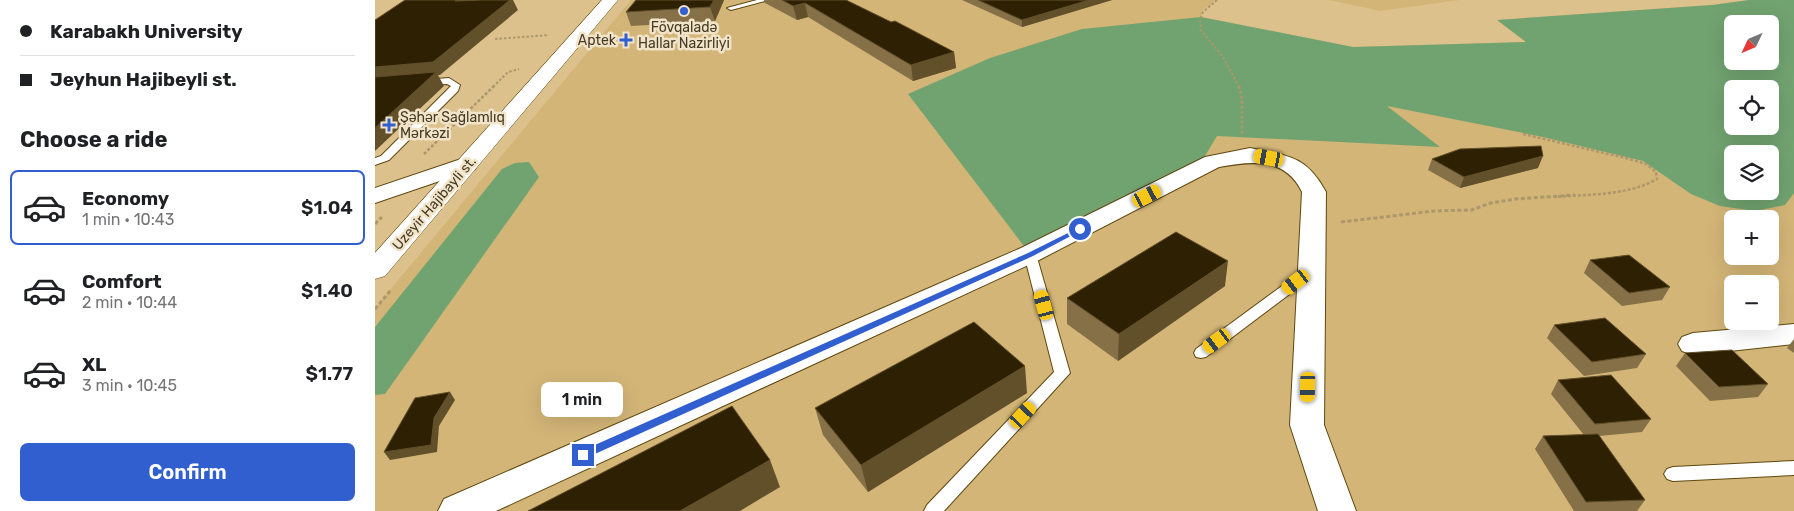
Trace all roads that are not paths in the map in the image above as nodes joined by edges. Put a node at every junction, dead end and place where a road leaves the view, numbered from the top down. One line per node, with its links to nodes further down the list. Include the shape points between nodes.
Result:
1 (610, 0): 6 (main road, Uzeyir Hajibayli st.)
2 (767, 0): 3 (lane)
3 (731, 8)
4 (413, 83): 5 (lane, via 449,81 456,85 385,158)
5 (375, 162)
6 (467, 164): 7 (street); 9 (main road, Uzeyir Hajibayli st.)
7 (384, 191)
8 (1031, 254): 10 (street, via 1213,162 1250,155 1287,162 1307,178 1314,192); 16 (street); 17 (lane, via 1062,373)
9 (375, 270)
10 (1312, 271): 13 (lane); 18 (street, via 1307,425)
11 (1794, 334): 12 (street)
12 (1693, 344)
13 (1201, 352)
14 (1794, 468): 15 (lane)
15 (1673, 474)
16 (457, 511)
17 (933, 511)
18 (1337, 511)

